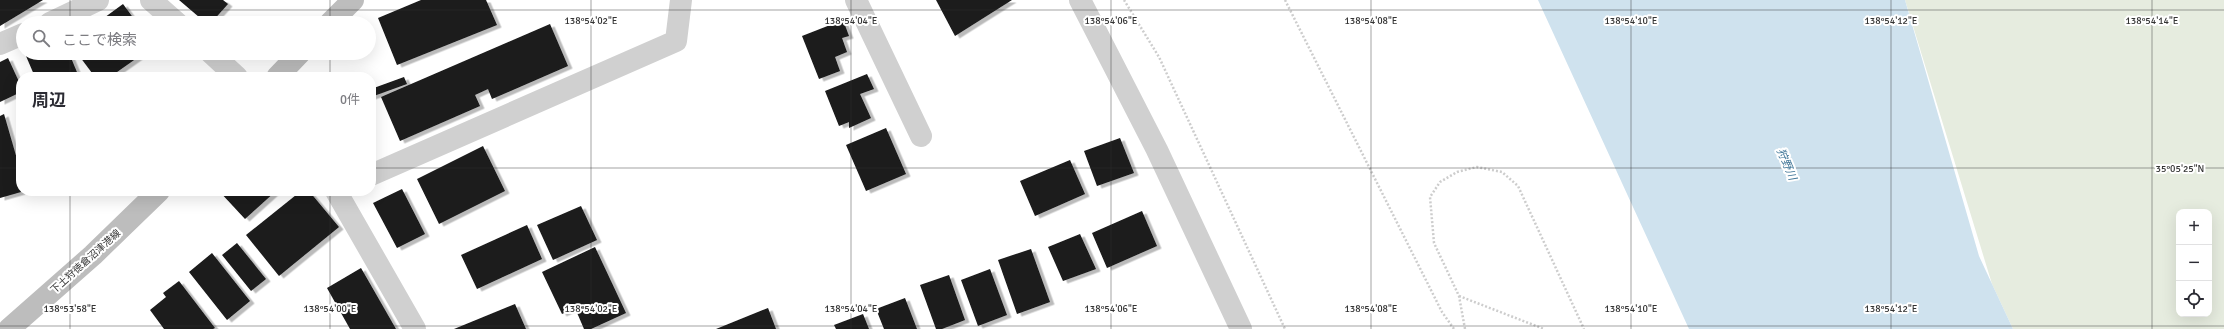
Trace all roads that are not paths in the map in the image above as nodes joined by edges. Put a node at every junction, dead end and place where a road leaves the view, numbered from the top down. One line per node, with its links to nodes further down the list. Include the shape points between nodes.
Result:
1 (98, 0): 7 (street)
2 (151, 0): 8 (street)
3 (353, 0): 9 (main road)
4 (681, 0): 17 (street, via 676,41)
5 (856, 0): 16 (street)
6 (1080, 0): 22 (street, via 1157,150)
7 (65, 16)
8 (169, 16)
9 (337, 16)
10 (16, 37): 11 (street)
11 (0, 44)
12 (219, 60): 14 (street)
13 (293, 60): 15 (main road)
14 (232, 72)
15 (282, 72)
16 (921, 136)
17 (376, 173)
18 (154, 196): 20 (main road, 下土狩徳倉沼津港線, via 93,255)
19 (339, 196): 21 (street)
20 (8, 329)
21 (415, 329)
22 (1241, 329)

